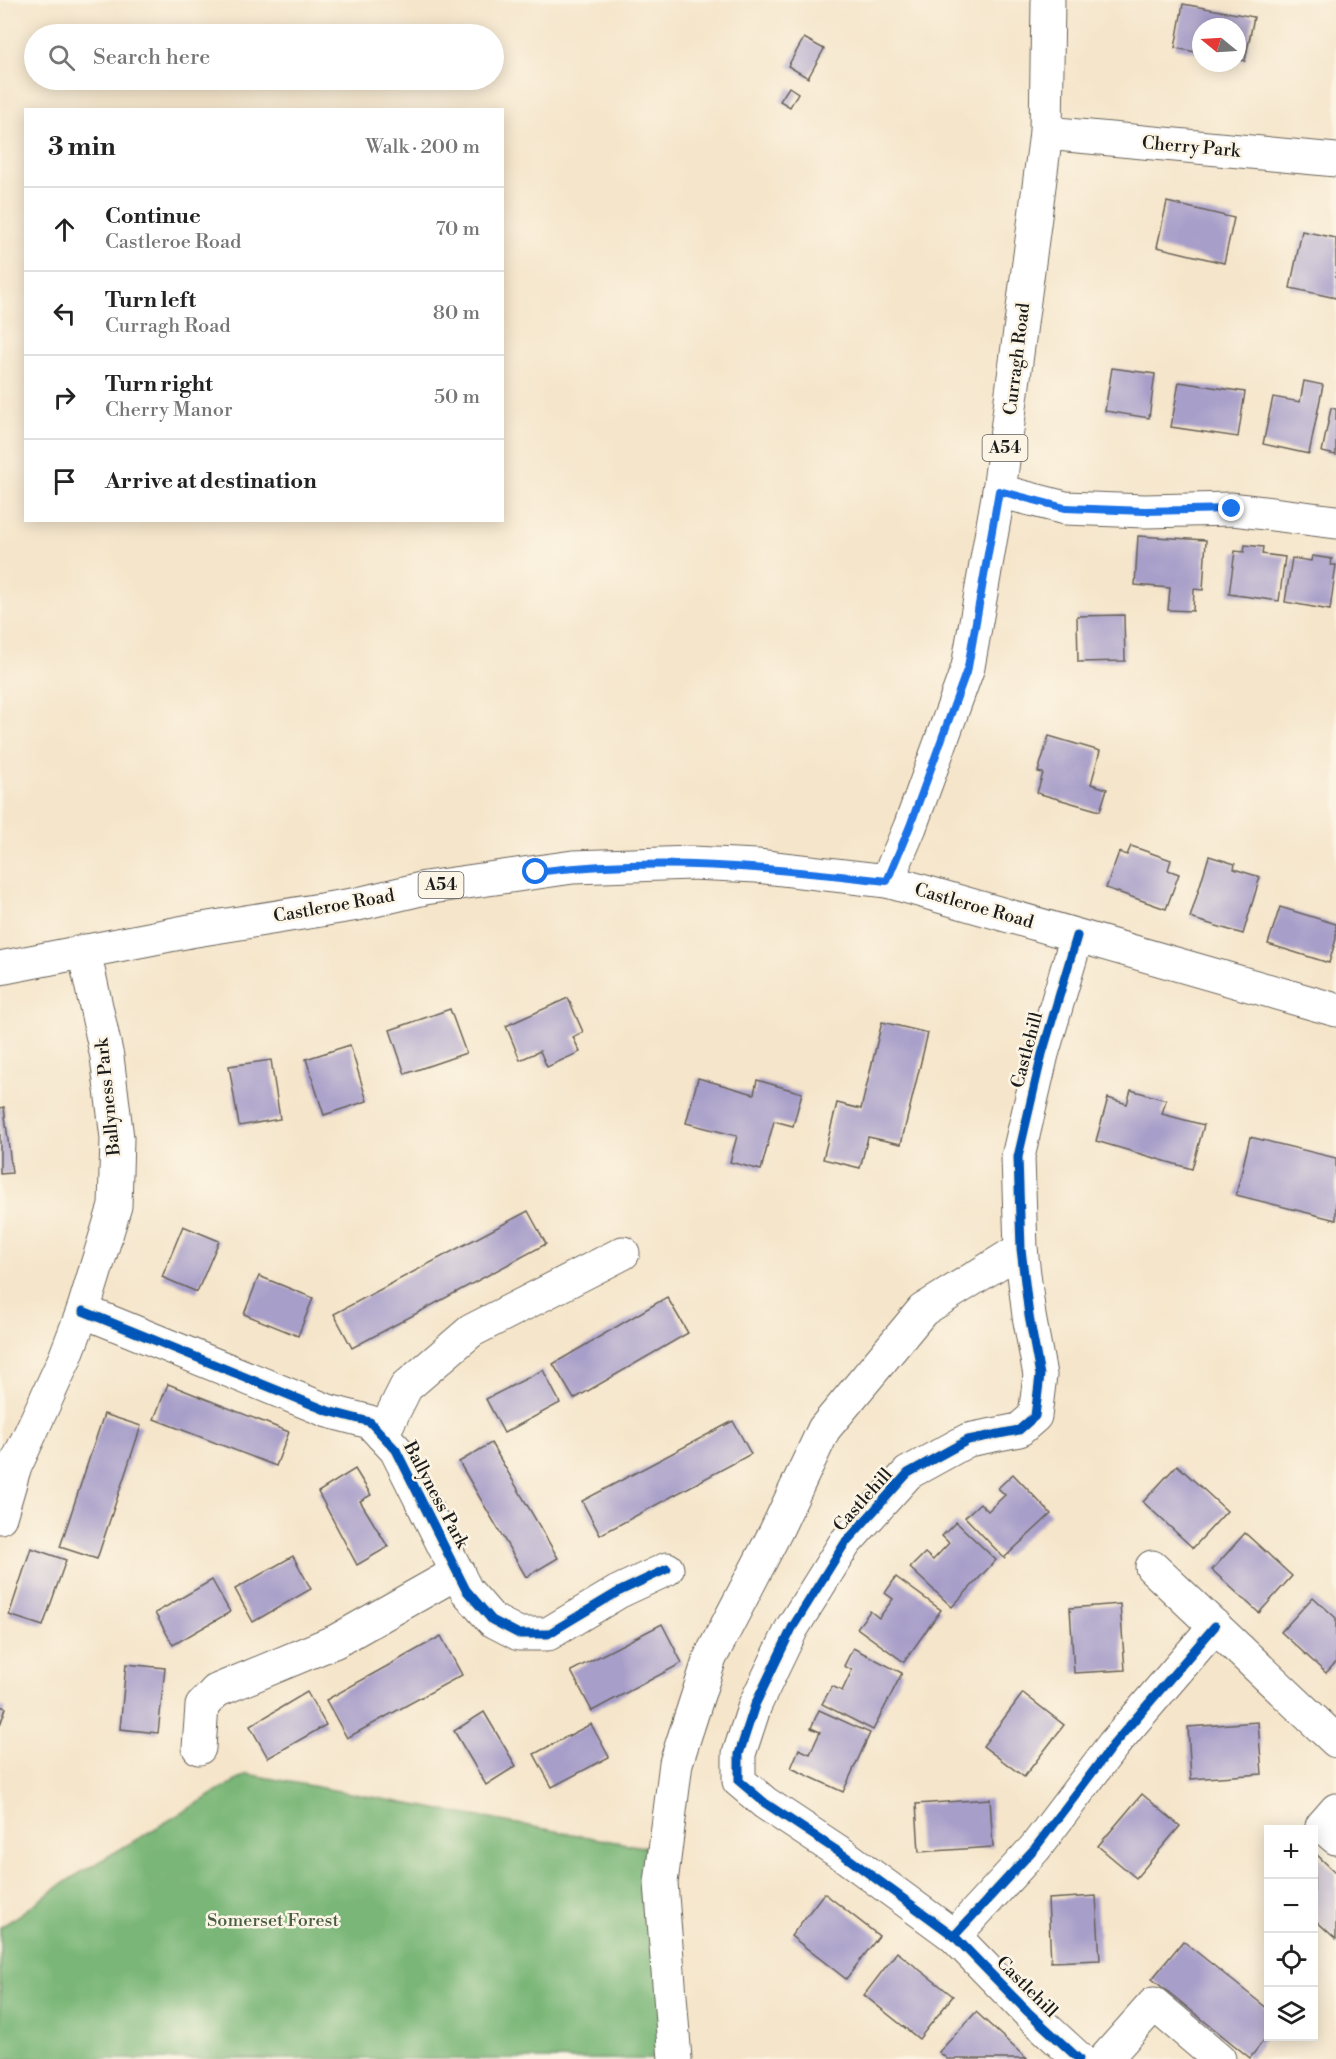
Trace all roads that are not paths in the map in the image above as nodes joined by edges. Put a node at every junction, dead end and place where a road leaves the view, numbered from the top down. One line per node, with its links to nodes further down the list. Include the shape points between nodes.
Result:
1 (1048, 0): 2 (street, Curragh Road / A54)
2 (1046, 133): 3 (street, Cherry Park); 4 (street, Curragh Road / A54)
3 (1336, 160)
4 (999, 491): 5 (street, via 1065,508 1232,509); 6 (street, Curragh Road / A54, via 968,667)
5 (1336, 522)
6 (887, 881): 7 (street, Castleroe Road); 8 (street, Castleroe Road / A54, via 704,863 573,867 425,888 358,904)
7 (1077, 936): 10 (street, Castleroe Road); 11 (street, Castlehill, via 1042,1054 1018,1157)
8 (84, 951): 9 (street, Castleroe Road / A54); 13 (street, Ballyness Park, via 107,1057 117,1138 114,1206)
9 (0, 969)
10 (1336, 1010)
11 (1020, 1249): 24 (street, Castlehill, via 1040,1375 1035,1416 1019,1430 968,1440 908,1473 845,1543 792,1628 755,1705 739,1754 738,1781); 25 (street, via 923,1310 824,1429 710,1658 676,1762 661,1883)
12 (623, 1253): 14 (street, Ballyness Park, via 471,1331 406,1387)
13 (83, 1311): 14 (street, Ballyness Park, via 328,1411 370,1422); 15 (street, Ballyness Park, via 14,1469)
14 (382, 1435): 18 (street, Ballyness Park, via 396,1450)
15 (0, 1517)
16 (1152, 1567): 19 (street)
17 (667, 1569): 18 (street, Ballyness Park, via 618,1592 548,1634 519,1634 492,1620 466,1590)
18 (458, 1572): 21 (street, Ballyness Park, via 336,1641 216,1691 202,1706)
19 (1215, 1626): 20 (street); 24 (street, via 1113,1745 1035,1848)
20 (1336, 1741)
21 (199, 1748)
22 (1336, 1810): 23 (street, via 1322,1826)
23 (1336, 1838)
24 (954, 1936): 26 (street, Castlehill)
25 (675, 2059)
26 (1079, 2059)
27 (1105, 2059): 28 (street, via 1154,2004)
28 (1219, 2059)

